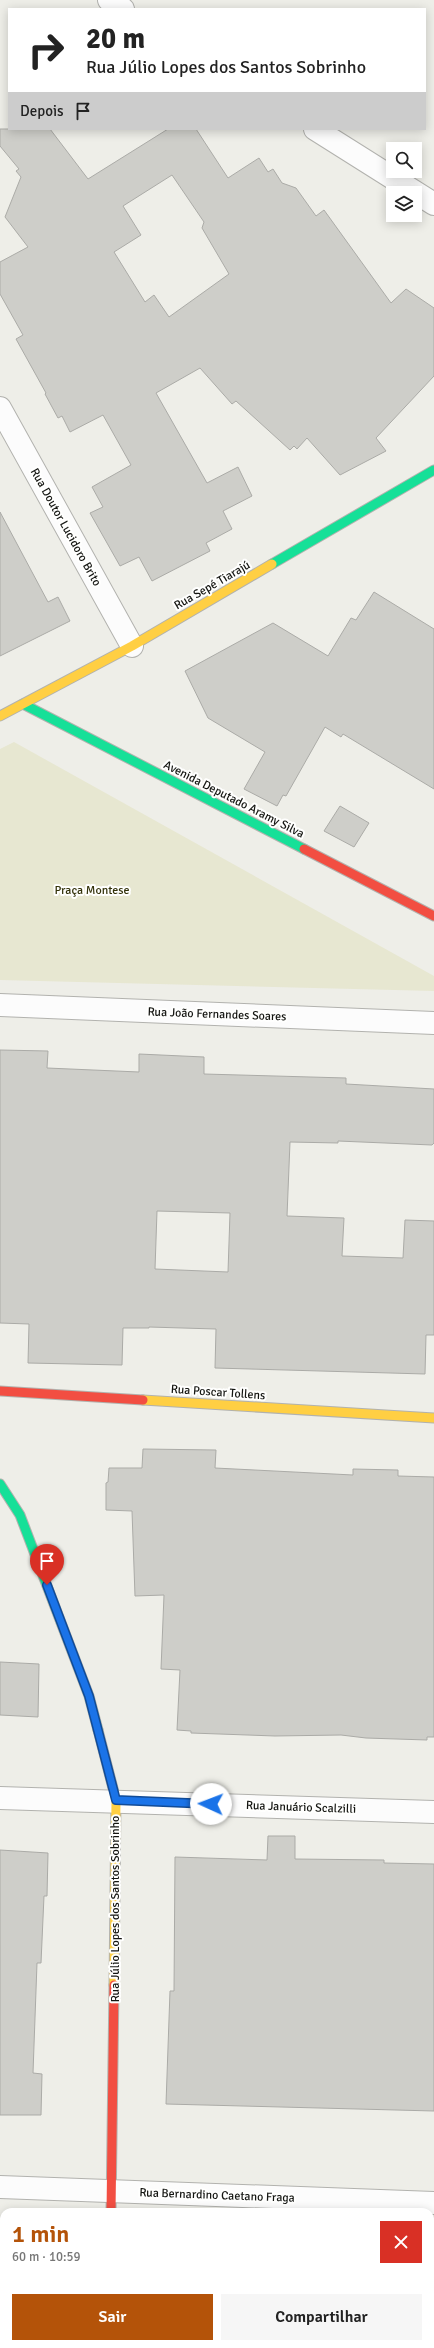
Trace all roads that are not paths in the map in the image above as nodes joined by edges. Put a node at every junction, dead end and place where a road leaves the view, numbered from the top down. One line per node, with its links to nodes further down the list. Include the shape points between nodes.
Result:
1 (108, 0): 2 (street)
2 (121, 8)
3 (317, 130): 4 (street)
4 (434, 204)
5 (0, 408): 7 (street, Rua Doutor Lucidoro Brito)
6 (431, 477): 7 (street, Rua Sepé Tiarajú)
7 (132, 646): 8 (street, Rua Sepé Tiarajú)
8 (23, 704): 9 (street, Rua Sepé Tiarajú); 10 (street, Avenida Deputado Aramy Silva)
9 (0, 716)
10 (434, 916)
11 (0, 1005): 12 (street, Rua João Fernandes Soares)
12 (434, 1023)
13 (0, 1391): 14 (street, Rua Poscar Tollens)
14 (434, 1418)
15 (0, 1484): 17 (street, Rua Júlio Lopes dos Santos Sobrinho, via 20,1515 89,1696)
16 (0, 1798): 17 (street, Rua Januário Scalzilli)
17 (116, 1800): 18 (street, Rua Januário Scalzilli); 20 (street, Rua Júlio Lopes dos Santos Sobrinho)
18 (434, 1812)
19 (0, 2187): 20 (street, Rua Bernardino Caetano Fraga)
20 (112, 2202): 21 (street, Rua Bernardino Caetano Fraga)
21 (434, 2203)

